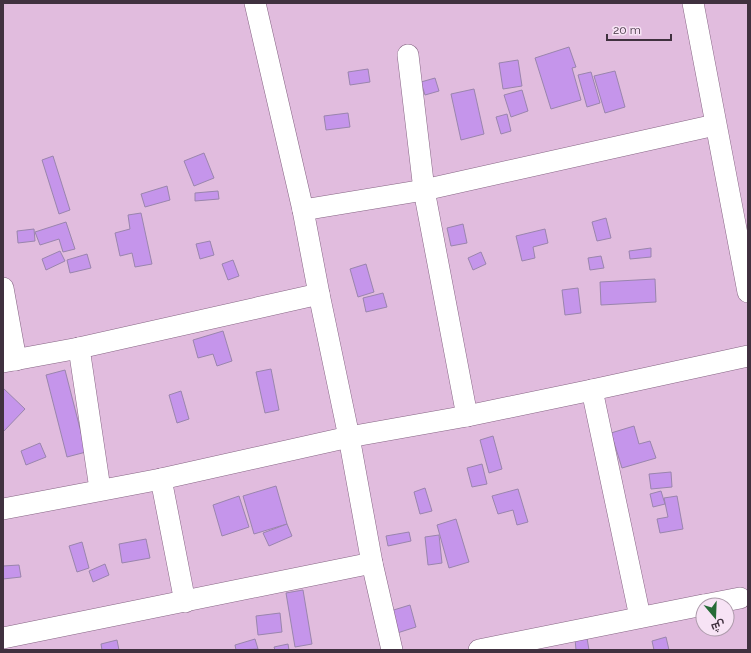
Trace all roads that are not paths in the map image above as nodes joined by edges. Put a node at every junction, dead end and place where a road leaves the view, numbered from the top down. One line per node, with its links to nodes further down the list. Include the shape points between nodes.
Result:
1 (255, 3): 6 (street)
2 (693, 3): 4 (street)
3 (408, 55): 5 (street)
4 (715, 125): 5 (street); 8 (street)
5 (424, 190): 6 (street); 14 (street)
6 (303, 210): 9 (street)
7 (3, 288): 12 (street)
8 (748, 292)
9 (319, 294): 10 (street); 15 (street)
10 (79, 348): 12 (street); 17 (street)
11 (748, 356): 13 (street)
12 (9, 361)
13 (592, 390): 14 (street); 24 (street)
14 (467, 416): 15 (street)
15 (349, 437): 16 (street); 19 (street)
16 (161, 479): 17 (street); 22 (street)
17 (100, 489): 18 (street)
18 (3, 509)
19 (372, 563): 22 (street); 28 (street)
20 (740, 598): 21 (street)
21 (735, 599)
22 (185, 602): 26 (street)
23 (695, 607): 24 (street)
24 (640, 617): 27 (street)
25 (3, 638): 26 (street)
26 (34, 641)
27 (520, 646): 29 (street)
28 (392, 650)
29 (479, 650)

